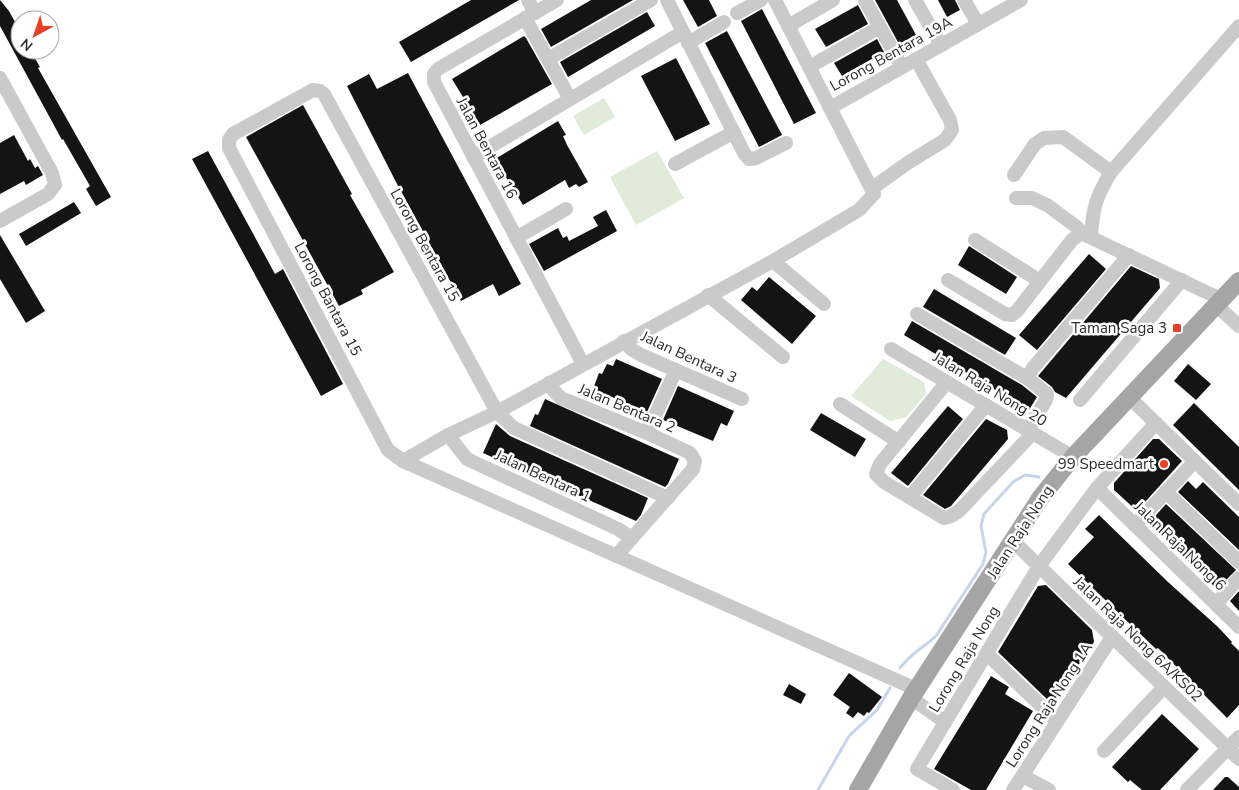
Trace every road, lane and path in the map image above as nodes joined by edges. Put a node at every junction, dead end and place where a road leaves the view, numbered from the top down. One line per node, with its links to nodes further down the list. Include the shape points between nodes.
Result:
1 (528, 0): 13 (street)
2 (557, 0): 13 (street, Jalan Bentara 16)
3 (651, 0): 21 (street)
4 (666, 0): 19 (street)
5 (761, 0): 12 (street)
6 (775, 0): 16 (street)
7 (833, 0): 16 (street)
8 (865, 0): 18 (street)
9 (915, 0): 20 (street)
10 (964, 0): 15 (street)
11 (1015, 2): 15 (street, Lorong Bentara 19A)
12 (736, 12)
13 (530, 15): 21 (street); 31 (street, Jalan Bentara 16, via 434,74 434,82)
14 (724, 22): 19 (street)
15 (978, 24): 20 (street, Lorong Bentara 19A)
16 (788, 26): 23 (street)
17 (1239, 26): 33 (street)
18 (880, 27): 23 (street); 24 (street)
19 (686, 38): 26 (street); 28 (street)
20 (941, 45): 22 (street, Lorong Bentara 19A)
21 (548, 59): 26 (street)
22 (916, 59): 24 (street, Lorong Bentara 19A); 35 (street, via 950,120 952,130 945,140 909,162)
23 (809, 67): 27 (street)
24 (902, 67): 27 (street, Lorong Bentara 19A)
25 (0, 78): 38 (street, via 52,173 55,185 48,194)
26 (570, 99): 31 (street)
27 (830, 108): 35 (street)
28 (734, 132): 29 (street, via 749,159); 32 (street)
29 (786, 143)
30 (229, 148): 66 (street, Lorong Bentara 15, via 229,140 234,134 313,90 324,94); 73 (street, Lorong Bantara 15, via 388,450)
31 (473, 156): 40 (street, Jalan Bentara 16)
32 (675, 164)
33 (1111, 172): 34 (street, via 1063,137 1044,138 1036,144); 39 (street, via 1098,194)
34 (1014, 175)
35 (872, 191): 43 (street, via 860,210)
36 (1016, 198): 39 (street, via 1032,198 1047,205)
37 (566, 209): 40 (street)
38 (0, 221)
39 (1086, 234): 42 (street); 46 (street, via 1072,240)
40 (516, 238): 56 (street, Jalan Bentara 16)
41 (975, 240): 46 (street)
42 (1129, 256): 45 (street); 58 (street)
43 (773, 261): 48 (street); 50 (street)
44 (948, 280): 46 (street, via 1012,315)
45 (1182, 280): 49 (street); 63 (street)
46 (1040, 281)
47 (1239, 281): 49 (main road, Jalan Raja Nong)
48 (708, 295): 53 (street); 55 (street)
49 (1220, 303): 52 (street); 61 (main road, Jalan Raja Nong)
50 (824, 304)
51 (917, 314): 58 (street)
52 (1238, 323)
53 (624, 341): 56 (street); 57 (street, Jalan Bentara 3, via 631,349)
54 (891, 349): 59 (street, Jalan Raja Nong 20)
55 (783, 357)
56 (583, 364): 60 (street)
57 (676, 370): 62 (street, Jalan Bentara 3); 69 (street)
58 (1027, 378): 68 (street, via 1047,394)
59 (947, 382): 65 (street, Jalan Raja Nong 20); 71 (street)
60 (550, 383): 66 (street); 69 (street, Jalan Bentara 2, via 561,398)
61 (1130, 398): 67 (street); 72 (main road, Jalan Raja Nong)
62 (742, 399)
63 (1080, 400)
64 (840, 404): 71 (street)
65 (986, 405): 68 (street, Jalan Raja Nong 20); 78 (street)
66 (498, 412): 70 (street); 77 (street, Lorong Bentara 15, via 514,428)
67 (1156, 423): 74 (street); 75 (street, Lorong Raja Nong)
68 (1030, 431): 72 (street, Jalan Raja Nong 20); 78 (street, via 951,516 944,518)
69 (647, 433): 77 (street, Jalan Bentara 2, via 690,453 695,461 693,469)
70 (448, 435): 73 (street); 81 (street, Jalan Bentara 1, via 467,459 618,528)
71 (899, 442): 78 (street, via 880,464 876,474)
72 (1073, 457): 82 (main road, Jalan Raja Nong, via 1041,497)
73 (403, 461): 83 (street, Lorong Bantara 15)
74 (1195, 461): 76 (street); 79 (street)
75 (1097, 488): 80 (street, Jalan Raja Nong 6); 85 (street, Lorong Raja Nong)
76 (1166, 492): 80 (street); 84 (street)
77 (668, 498): 81 (street)
78 (910, 498)
79 (1239, 504)
80 (1135, 525): 87 (street, Jalan Raja Nong 6)
81 (632, 538): 83 (street)
82 (1014, 542): 85 (street, Jalan Raja Nong 6A/KS02); 92 (main road, Jalan Raja Nong)
83 (616, 556): 92 (street, Lorong Bantara 15)
84 (1239, 562)
85 (1039, 566): 89 (street, Jalan Raja Nong 6A/KS02); 90 (street, Lorong Raja Nong)
86 (1239, 578): 87 (street)
87 (1216, 604): 88 (street, Jalan Raja Nong 6)
88 (1239, 627)
89 (1112, 637): 91 (street, Jalan Raja Nong 6A/KS02); 93 (street, Lorong Raja Nong 1A)
90 (986, 654): 93 (street); 94 (street, Lorong Raja Nong)
91 (1164, 687): 96 (street, Jalan Raja Nong 6A/KS02); 97 (street)
92 (914, 694): 94 (street, Lorong Bantara 15); 100 (main road, Jalan Raja Nong)
93 (1057, 721): 99 (street, Lorong Raja Nong 1A)
94 (945, 722): 101 (street, Lorong Raja Nong, via 917,769)
95 (1239, 737): 96 (street)
96 (1228, 749): 98 (street, Jalan Raja Nong 6A/KS02); 104 (street)
97 (1104, 751)
98 (1239, 759)
99 (1023, 776): 102 (street, Lorong Raja Nong 1A); 103 (street)
100 (858, 790)
101 (953, 790)
102 (1013, 790)
103 (1049, 790)
104 (1187, 790)

